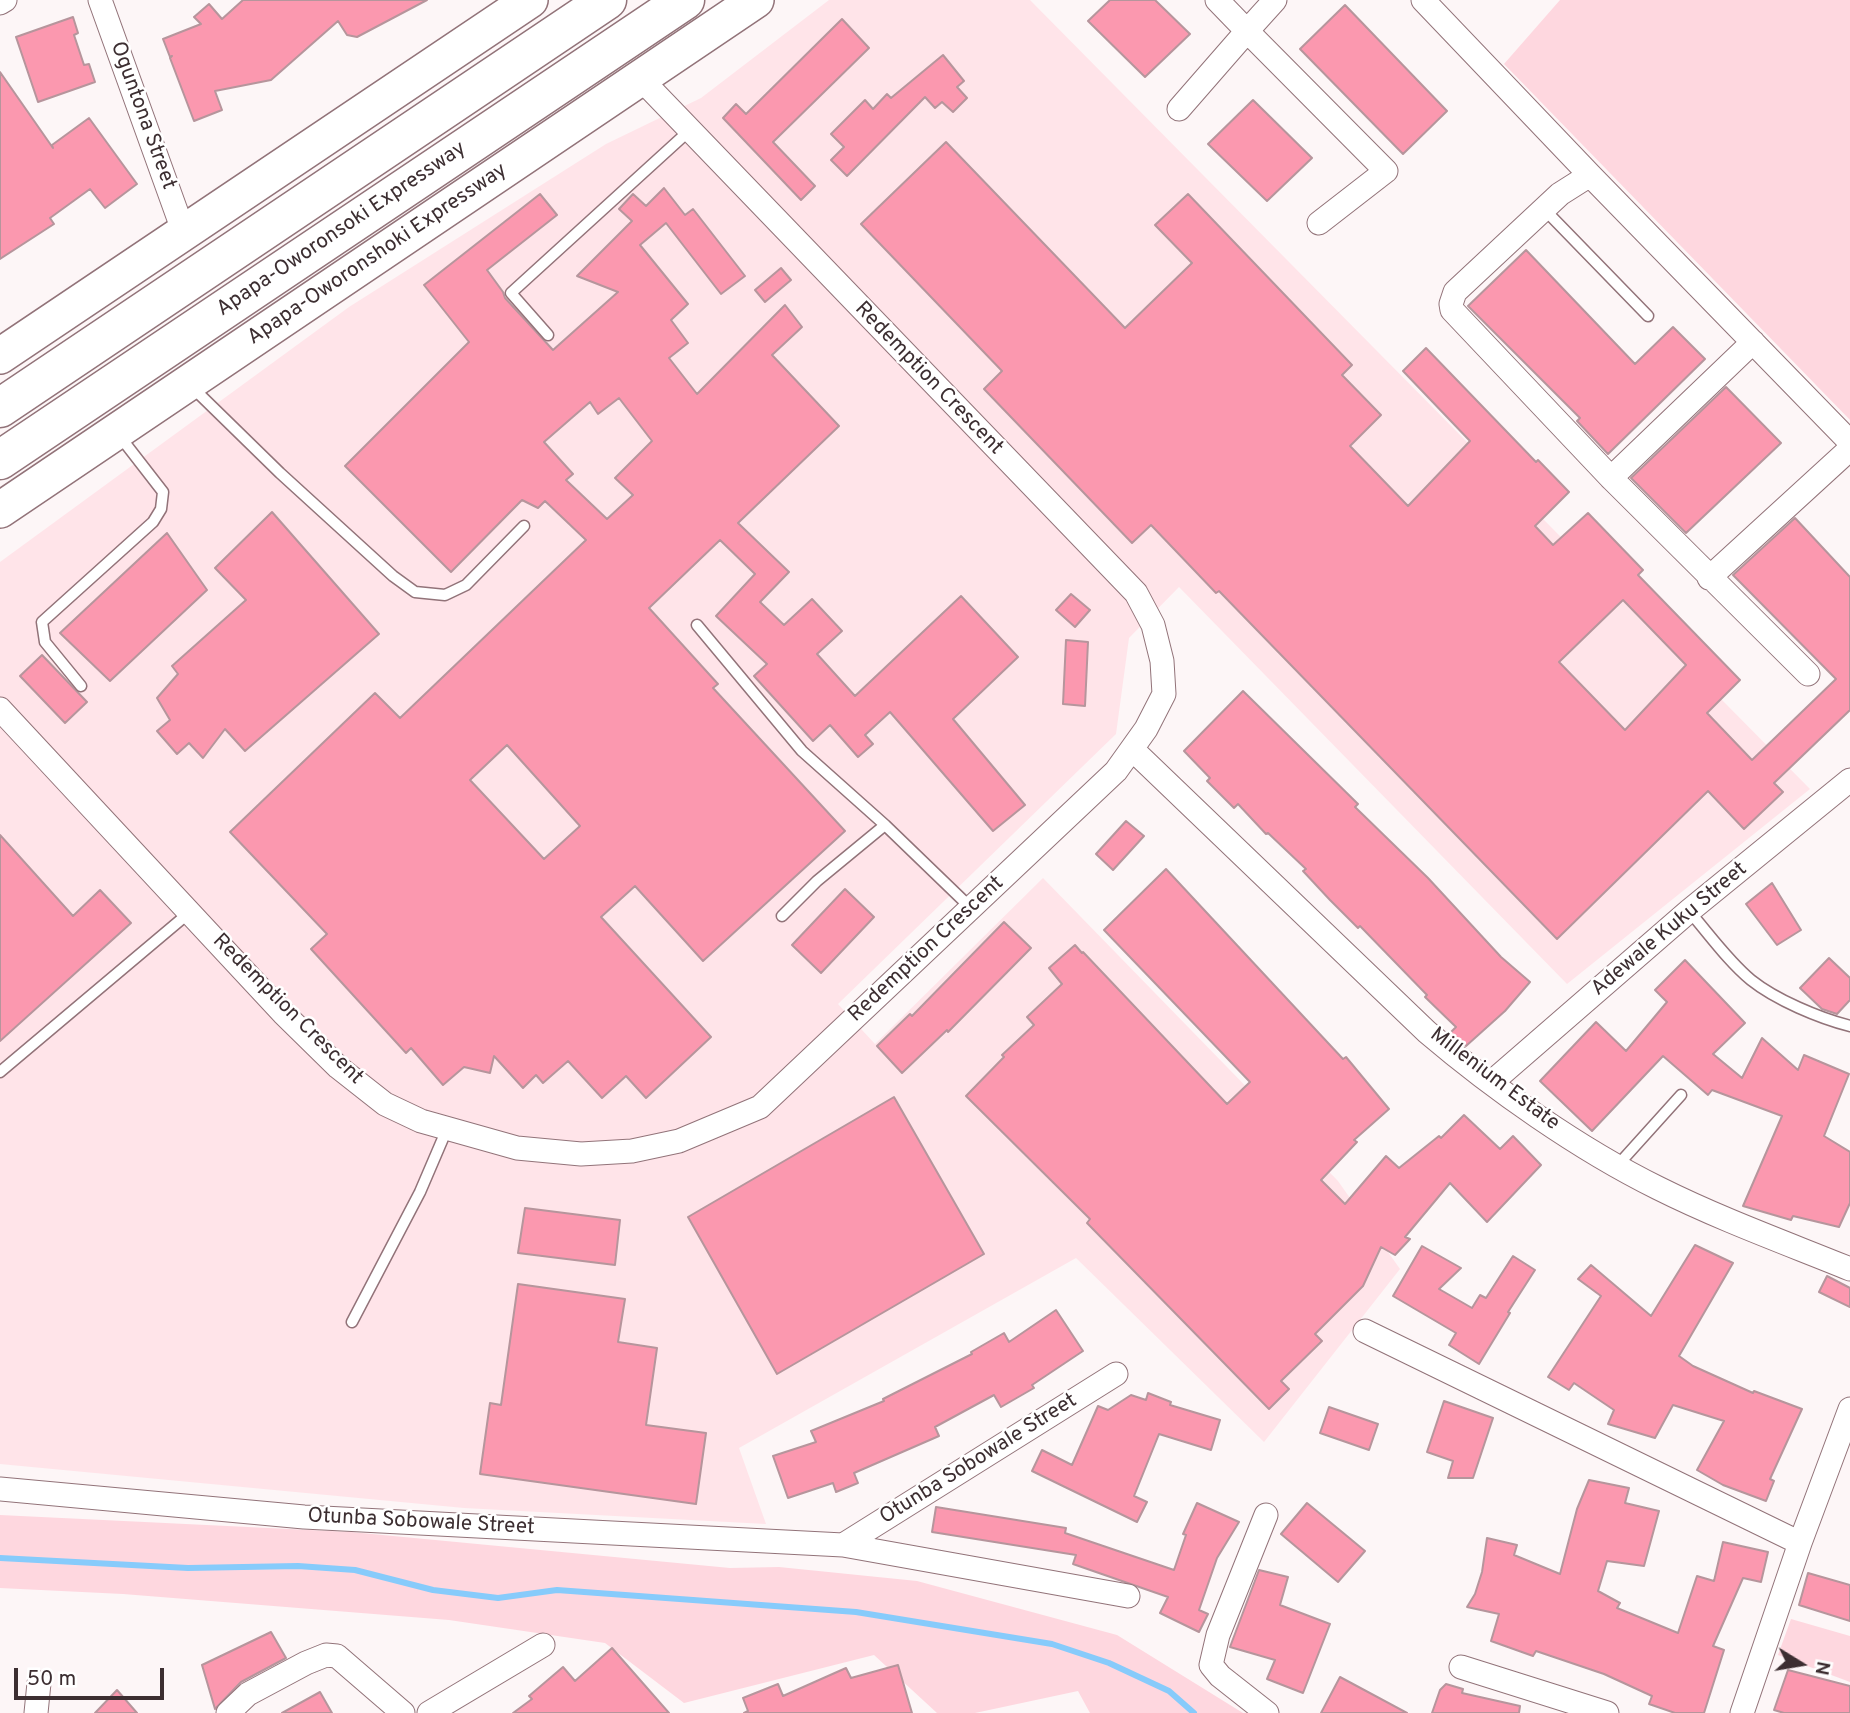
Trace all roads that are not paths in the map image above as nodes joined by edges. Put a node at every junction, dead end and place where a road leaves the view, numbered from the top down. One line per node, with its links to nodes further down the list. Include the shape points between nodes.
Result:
1 (5, 0): 10 (street)
2 (100, 0): 18 (street, Oguntona Street)
3 (530, 0): 18 (main road)
4 (607, 0): 24 (highway, Apapa-Oworonsoki Expressway)
5 (685, 0): 28 (highway, Apapa-Oworonsoki Expressway)
6 (756, 0): 12 (main road, Apapa-Oworonshoki Expressway)
7 (1217, 0): 11 (street)
8 (1275, 0): 11 (street)
9 (1423, 0): 15 (street)
10 (0, 3)
11 (1247, 31): 13 (street); 17 (street, via 1386,171)
12 (640, 78): 14 (street, Redemption Crescent); 23 (main road, Apapa-Oworonshoki Expressway)
13 (1179, 109)
14 (690, 130): 20 (lane, via 511,293); 37 (street, Redemption Crescent, via 1136,593 1153,625 1164,694)
15 (1590, 175): 16 (street); 21 (street)
16 (1545, 210): 19 (lane); 29 (street, via 1455,292 1452,310)
17 (1319, 223)
18 (184, 233): 22 (main road)
19 (1648, 316)
20 (548, 335)
21 (1753, 342): 26 (street); 29 (street)
22 (0, 356)
23 (188, 383): 25 (main road, Apapa-Oworonshoki Expressway); 31 (lane, via 279,473 415,592 445,595 466,586)
24 (0, 408)
25 (116, 432): 30 (main road, Apapa-Oworonshoki Expressway); 35 (lane, via 163,492 161,509 153,522 42,622 45,642)
26 (1850, 442)
27 (1850, 449): 32 (street)
28 (0, 460)
29 (1611, 478): 32 (street)
30 (0, 510)
31 (524, 526)
32 (1709, 578): 34 (street)
33 (696, 625): 39 (lane, via 802,751)
34 (1808, 674)
35 (80, 686)
36 (0, 709): 42 (street, Redemption Crescent)
37 (1133, 750): 40 (street, Redemption Crescent); 46 (street, Millenium Estate, via 1427,1032)
38 (1850, 779): 41 (street, Adewale Kuku Street)
39 (885, 825): 40 (lane); 43 (lane)
40 (971, 908): 48 (street, Redemption Crescent, via 760,1107 714,1128 632,1151 581,1154 517,1148)
41 (1689, 911): 44 (lane, via 1764,990); 46 (street, Adewale Kuku Street)
42 (190, 912): 45 (lane); 48 (street, Redemption Crescent, via 338,1067 385,1104)
43 (782, 916)
44 (1850, 1026)
45 (0, 1072)
46 (1492, 1082): 49 (street, Millenium Estate)
47 (1681, 1095): 49 (lane)
48 (447, 1129): 51 (lane, via 421,1192)
49 (1617, 1166): 50 (street, Millenium Estate, via 1719,1216)
50 (1850, 1269)
51 (352, 1322)
52 (1365, 1331): 57 (street)
53 (1116, 1374): 58 (street, Otunba Sobowale Street)
54 (1850, 1409): 57 (street)
55 (0, 1489): 58 (street, Otunba Sobowale Street, via 304,1517)
56 (1266, 1516): 67 (street, via 1218,1635 1211,1665)
57 (1800, 1543): 69 (street)
58 (843, 1545): 59 (street, Otunba Sobowale Street)
59 (1128, 1597)
60 (543, 1645): 66 (street)
61 (1461, 1667): 68 (street)
62 (38, 1683): 63 (street)
63 (36, 1713)
64 (228, 1713): 65 (street, via 248,1694 326,1654 337,1656)
65 (403, 1713)
66 (429, 1713)
67 (1267, 1713)
68 (1607, 1713)
69 (1742, 1713)

